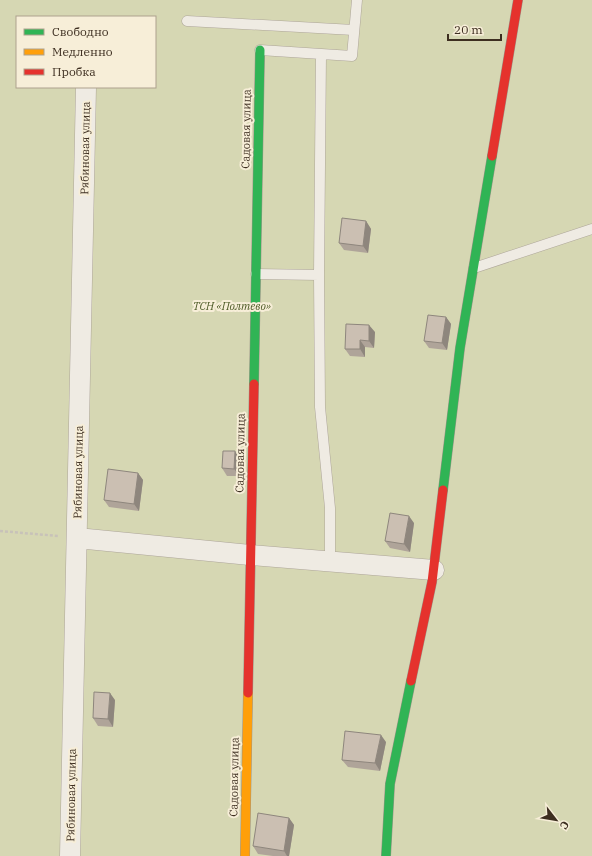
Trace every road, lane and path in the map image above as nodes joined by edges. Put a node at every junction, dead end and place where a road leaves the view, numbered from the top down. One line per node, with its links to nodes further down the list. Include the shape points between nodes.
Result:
1 (357, 0): 4 (lane)
2 (518, 0): 9 (street)
3 (187, 21): 4 (lane)
4 (354, 30): 6 (lane, via 352,56)
5 (260, 50): 6 (lane); 10 (street, Садовая улица)
6 (321, 54): 11 (lane)
7 (86, 88): 13 (street, Рябиновая улица)
8 (592, 229): 9 (lane)
9 (474, 268): 16 (street, via 460,348)
10 (256, 274): 11 (lane); 14 (street, Садовая улица)
11 (319, 275): 15 (lane, via 320,407 329,502)
12 (0, 531): 13 (path)
13 (77, 538): 14 (street); 17 (street, Рябиновая улица)
14 (250, 555): 15 (street); 18 (street, Садовая улица)
15 (330, 561): 16 (street)
16 (434, 570): 19 (street, via 390,784)
17 (70, 856)
18 (245, 856)
19 (386, 856)

